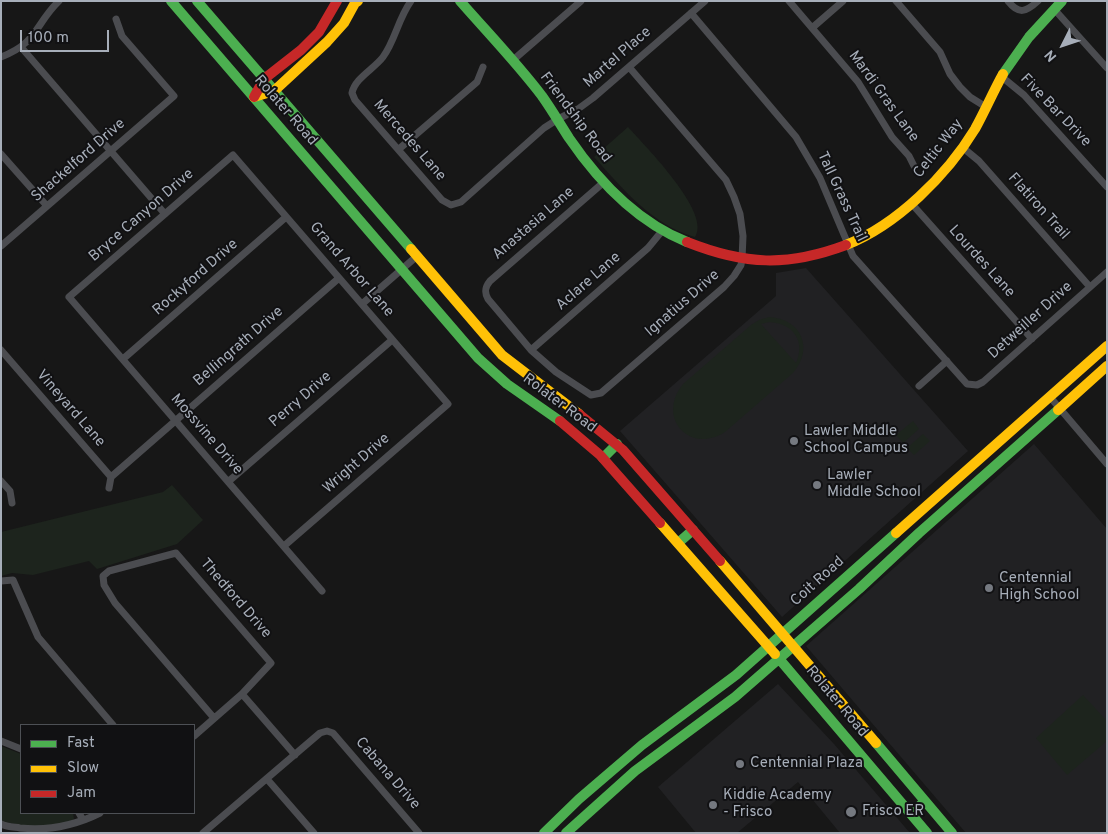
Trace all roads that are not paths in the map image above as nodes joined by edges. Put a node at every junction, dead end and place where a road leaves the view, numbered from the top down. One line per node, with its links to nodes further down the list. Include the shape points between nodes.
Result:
1 (58, 1): 22 (street, via 36,33)
2 (171, 1): 31 (main road, Rolater Road)
3 (197, 1): 29 (main road, Rolater Road)
4 (337, 1): 19 (main road)
5 (411, 1): 35 (street, Mercedes Lane, via 396,26 389,48 352,90 355,100)
6 (460, 1): 24 (main road, Friendship Road)
7 (581, 1): 24 (street)
8 (705, 1): 17 (street, Martel Place)
9 (789, 1): 21 (street, Mardi Gras Lane)
10 (843, 1): 21 (street)
11 (896, 1): 32 (street, via 940,52 960,87)
12 (1008, 1): 13 (street, via 1022,11)
13 (1038, 1)
14 (1062, 1): 16 (main road, Celtic Way)
15 (354, 2): 20 (main road)
16 (1054, 9): 27 (street); 28 (main road, Celtic Way, via 1025,42)
17 (691, 13): 26 (street, Martel Place); 48 (street, Tall Grass Trail, via 796,137 820,178)
18 (116, 19): 36 (street, Shackelford Drive, via 122,36 174,96)
19 (328, 19): 20 (main road); 29 (main road, via 300,50)
20 (341, 27): 30 (main road)
21 (812, 28): 39 (street, Mardi Gras Lane, via 858,82)
22 (21, 47): 23 (street); 36 (street)
23 (1, 57)
24 (512, 61): 33 (main road, Friendship Road)
25 (484, 67): 35 (street, via 477,82)
26 (629, 67): 33 (street, Martel Place, via 578,109); 51 (street, Ignatius Drive, via 726,180 740,214)
27 (1107, 68)
28 (1002, 77): 32 (main road, Celtic Way); 41 (street, Five Bar Drive, via 1024,95)
29 (264, 79): 30 (main road, Rolater Road); 31 (main road)
30 (274, 90): 31 (main road); 50 (main road, Rolater Road)
31 (254, 97): 53 (main road, Rolater Road)
32 (986, 107): 34 (main road, Celtic Way)
33 (558, 119): 40 (main road, Friendship Road, via 577,150); 43 (street, Martel Place, via 461,202)
34 (962, 147): 42 (main road, Celtic Way, via 938,178); 56 (street, Flatiron Trail, via 979,161)
35 (399, 149): 43 (street, Mercedes Lane, via 442,200)
36 (110, 151): 44 (street, Shackelford Drive); 45 (street)
37 (1, 154): 44 (street)
38 (233, 155): 45 (street, Bryce Canyon Drive); 46 (street, Grand Arbor Lane)
39 (914, 166)
40 (604, 182): 47 (main road, Friendship Road, via 630,209); 63 (street, Anastasia Lane, via 490,281 485,290 488,299)
41 (1107, 187)
42 (911, 203): 48 (main road, Celtic Way, via 879,228); 59 (street, Lourdes Lane)
43 (451, 205)
44 (47, 206): 49 (street, Shackelford Drive)
45 (165, 214): 57 (street, Bryce Canyon Drive)
46 (286, 217): 55 (street, Grand Arbor Lane); 64 (street, Rockyford Drive)
47 (662, 231): 51 (main road, Friendship Road, via 700,249); 63 (street, Aclare Lane, via 648,248)
48 (848, 245): 52 (main road, Celtic Way, via 829,253); 65 (street, Tall Grass Trail, via 861,266)
49 (1, 246)
50 (417, 256): 53 (street); 73 (main road, Rolater Road, via 502,355)
51 (742, 259): 52 (main road, Friendship Road); 63 (street, Ignatius Drive, via 724,287 601,393 591,395 556,372)
52 (794, 260)
53 (402, 270): 58 (street); 74 (main road, Rolater Road, via 478,358)
54 (1107, 272): 56 (street, Detweiller Drive)
55 (340, 278): 58 (street, Grand Arbor Lane); 72 (street, Bellingrath Drive)
56 (1090, 287): 59 (street, Detweiller Drive)
57 (69, 297): 64 (street, Mossvine Drive)
58 (362, 304): 60 (street, Grand Arbor Lane)
59 (1032, 339): 67 (street, Detweiller Drive, via 983,382)
60 (392, 340): 70 (street, Grand Arbor Lane); 78 (street, Perry Drive)
61 (1107, 346): 69 (main road, Coit Road)
62 (1, 350): 76 (street, Vineyard Lane)
63 (531, 350)
64 (123, 359): 72 (street, Mossvine Drive)
65 (946, 362): 67 (street, Tall Grass Trail); 68 (street)
66 (1107, 366): 71 (main road, Coit Road)
67 (972, 385)
68 (919, 386)
69 (1050, 397): 71 (street); 80 (main road, Coit Road)
70 (448, 404): 85 (street, Wright Drive)
71 (1059, 408): 75 (street); 82 (main road, Coit Road)
72 (176, 420): 76 (street, Bellingrath Drive); 78 (street, Mossvine Drive)
73 (617, 444): 74 (main road); 83 (main road, Rolater Road)
74 (603, 458): 84 (main road, Rolater Road)
75 (1107, 464)
76 (111, 478): 79 (street)
77 (1, 481): 81 (street, via 10,491)
78 (228, 482): 85 (street, Mossvine Drive)
79 (109, 488)
80 (942, 494): 82 (main road); 88 (main road, Coit Road)
81 (12, 503)
82 (952, 504): 89 (main road, Coit Road)
83 (694, 530): 84 (main road); 88 (main road, Rolater Road)
84 (678, 543): 90 (main road, Rolater Road)
85 (284, 546): 87 (street, Mossvine Drive)
86 (1, 581): 94 (street, via 13,580 38,637)
87 (322, 591)
88 (783, 634): 89 (main road, Rolater Road); 90 (main road, Coit Road)
89 (794, 646): 91 (main road, Coit Road); 99 (main road, Rolater Road)
90 (768, 647): 91 (main road, Rolater Road); 95 (main road, Coit Road, via 730,680)
91 (779, 659): 98 (main road, Coit Road, via 735,697); 101 (main road, Rolater Road)
92 (242, 694): 93 (street); 93 (street, Thedford Drive, via 271,664 176,553 109,571 103,576 104,586 114,603); 102 (street)
93 (214, 718): 96 (street)
94 (112, 724)
95 (666, 727): 98 (main road); 104 (main road, Coit Road)
96 (195, 735)
97 (1, 740): 100 (street)
98 (675, 741): 106 (main road, Coit Road, via 635,771)
99 (880, 748): 101 (main road, via 872,752); 105 (main road, Rolater Road)
100 (20, 749)
101 (858, 752): 109 (main road, Rolater Road)
102 (295, 755): 103 (street); 115 (street, Cabana Drive, via 322,732 334,734)
103 (268, 779): 113 (street); 114 (street)
104 (579, 799): 106 (main road); 116 (main road, Coit Road)
105 (925, 801): 109 (main road); 119 (main road, Rolater Road)
106 (590, 812): 117 (main road, Coit Road)
107 (80, 814): 110 (street)
108 (98, 814): 110 (street)
109 (911, 814): 118 (main road, Rolater Road)
110 (83, 820): 112 (street)
111 (1, 824): 112 (street)
112 (35, 831)
113 (205, 832)
114 (314, 833)
115 (419, 833)
116 (544, 833)
117 (566, 833)
118 (926, 833)
119 (952, 833)

